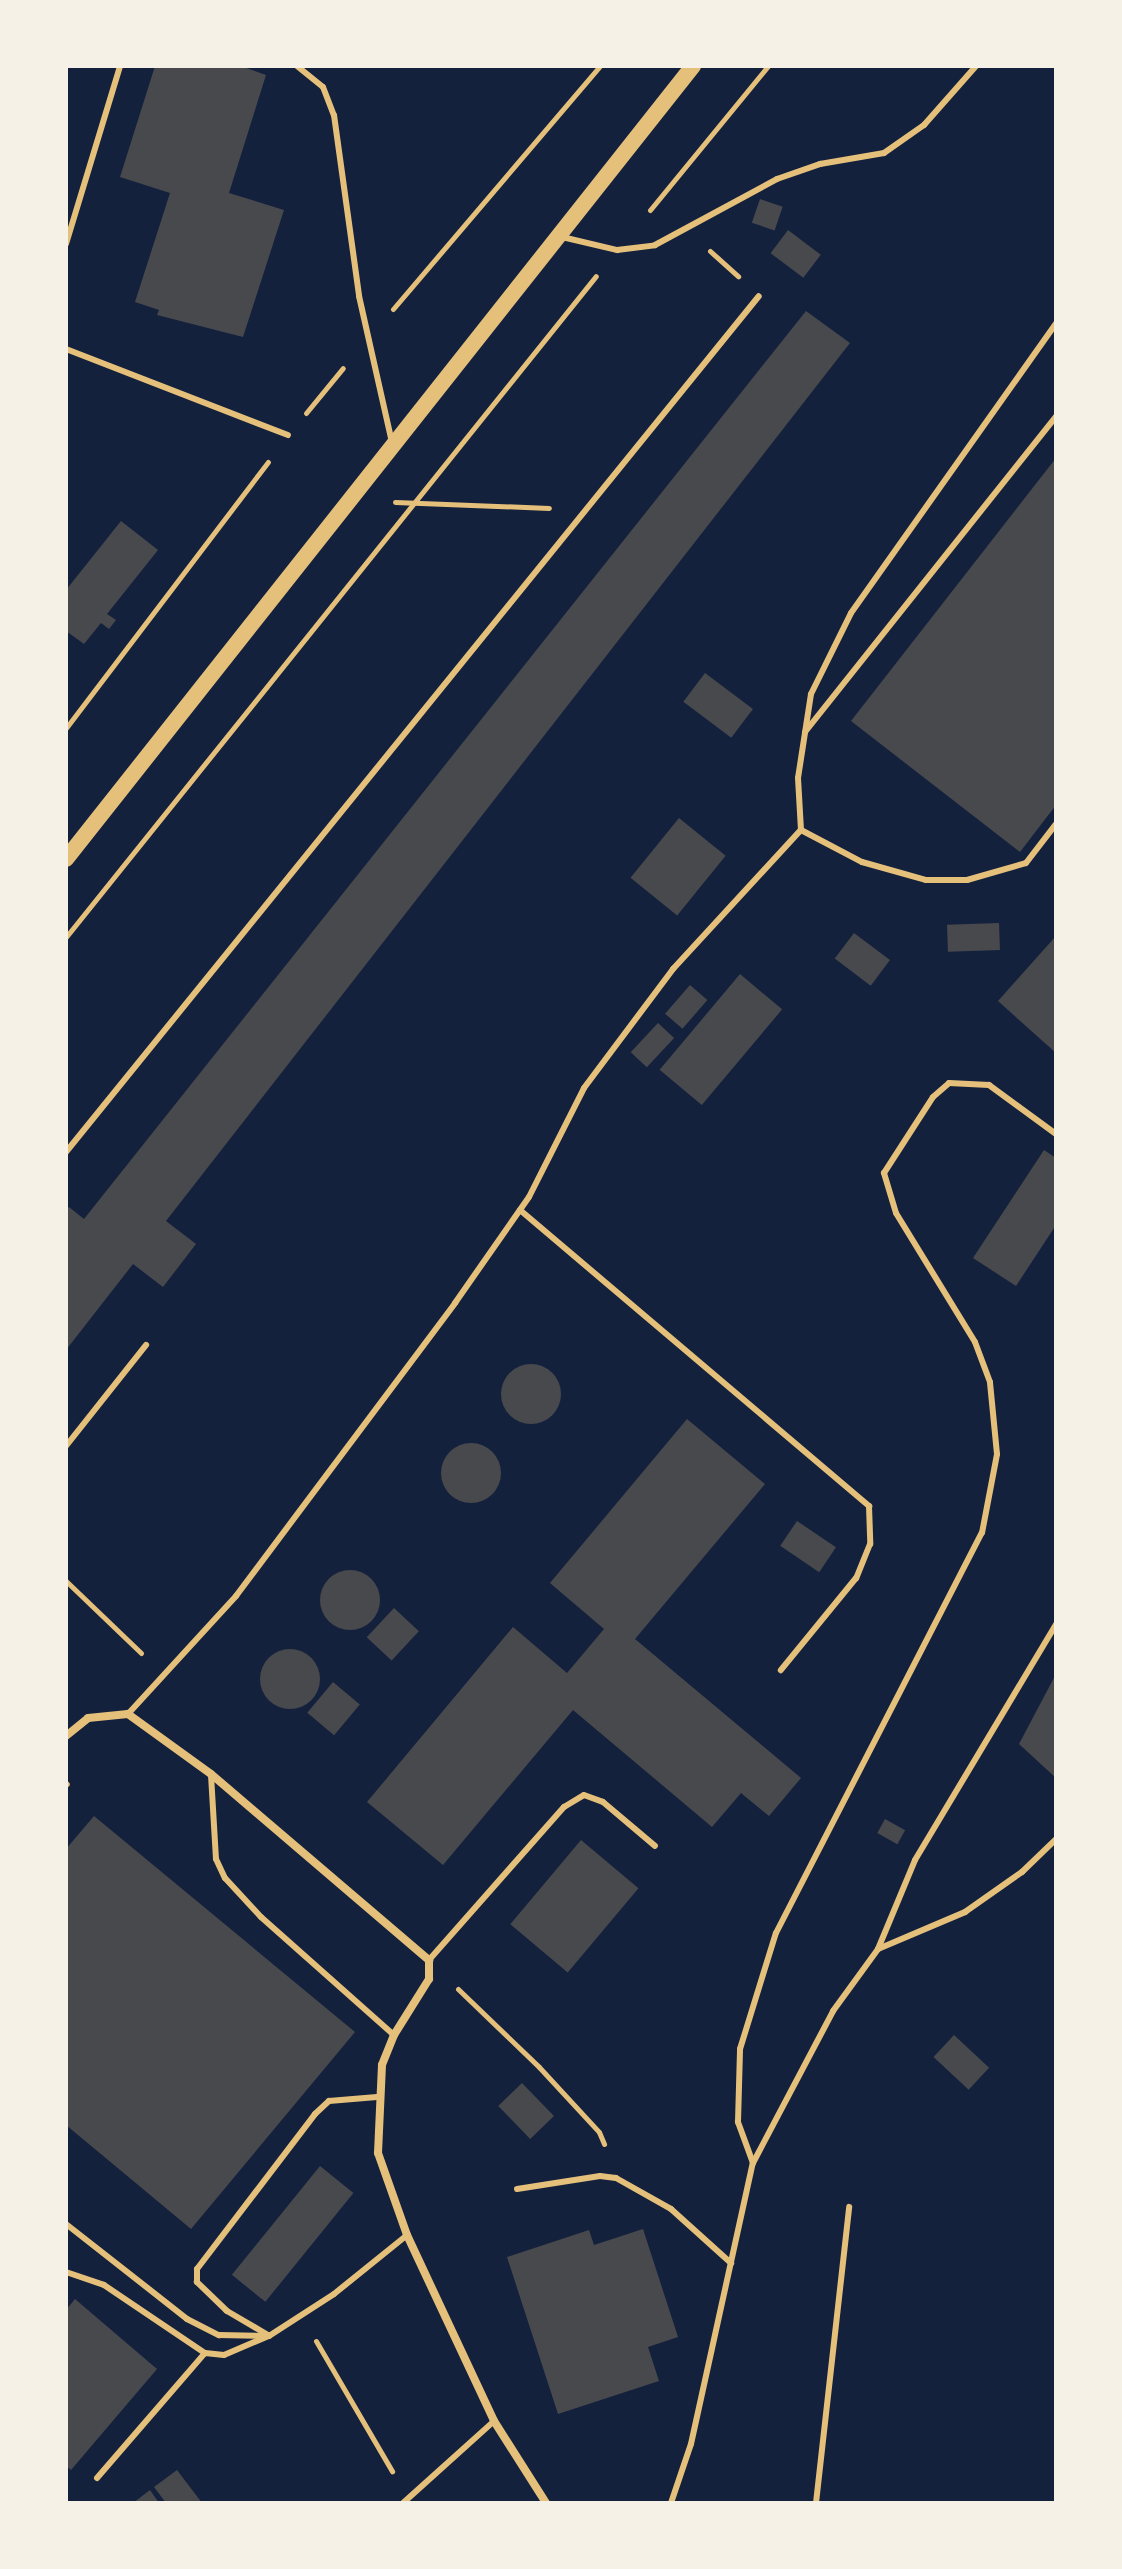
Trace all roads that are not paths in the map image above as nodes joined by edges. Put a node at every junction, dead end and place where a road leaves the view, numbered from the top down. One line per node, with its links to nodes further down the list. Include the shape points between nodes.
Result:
1 (120, 66): 6 (lane)
2 (297, 66): 12 (lane, via 323,87 334,115 368,338)
3 (693, 66): 5 (main road)
4 (976, 66): 5 (lane, via 905,142 869,159 820,164 777,179 655,245 617,250)
5 (558, 237): 12 (main road)
6 (66, 244)
7 (759, 296): 18 (lane)
8 (1056, 323): 13 (lane, via 851,613 811,694)
9 (66, 349): 11 (lane)
10 (1056, 416): 13 (lane)
11 (288, 435)
12 (392, 443): 16 (main road)
13 (803, 735): 15 (lane)
14 (1056, 824): 15 (lane, via 1026,863 967,880 926,880 862,862)
15 (801, 830): 19 (lane, via 673,969 593,1076)
16 (66, 859)
17 (1056, 1134): 33 (lane, via 989,1085 949,1083 933,1097 884,1173 896,1213 975,1342 990,1382 997,1454 982,1533 776,1933 740,2049 738,2122)
18 (66, 1152)
19 (520, 1210): 23 (lane, via 869,1506 870,1544 856,1578); 24 (lane, via 236,1596)
20 (146, 1345): 21 (lane)
21 (66, 1446)
22 (1056, 1624): 29 (lane, via 915,1860)
23 (781, 1670)
24 (128, 1714): 25 (street, via 88,1718); 26 (street)
25 (66, 1736)
26 (211, 1774): 30 (street); 31 (lane, via 216,1859 225,1878 261,1917)
27 (1056, 1839): 29 (lane, via 1022,1872 965,1912)
28 (655, 1846): 30 (lane, via 603,1802 584,1795 564,1807)
29 (878, 1949): 33 (lane, via 833,2011)
30 (429, 1960): 31 (street, via 429,1979)
31 (394, 2035): 32 (street)
32 (377, 2097): 37 (street, via 378,2153); 40 (lane, via 329,2101 315,2114 197,2269 197,2282 227,2311)
33 (753, 2163): 38 (lane)
34 (517, 2189): 38 (lane, via 616,2178 671,2209)
35 (849, 2207): 47 (lane)
36 (66, 2224): 40 (lane, via 187,2319 219,2335)
37 (407, 2235): 40 (lane); 42 (street)
38 (731, 2263): 46 (lane, via 691,2444)
39 (66, 2272): 41 (lane, via 104,2285)
40 (269, 2336): 41 (lane, via 224,2355)
41 (205, 2353): 43 (lane)
42 (494, 2421): 44 (lane); 45 (street)
43 (97, 2478)
44 (405, 2502)
45 (546, 2503)
46 (671, 2503)
47 (816, 2503)

